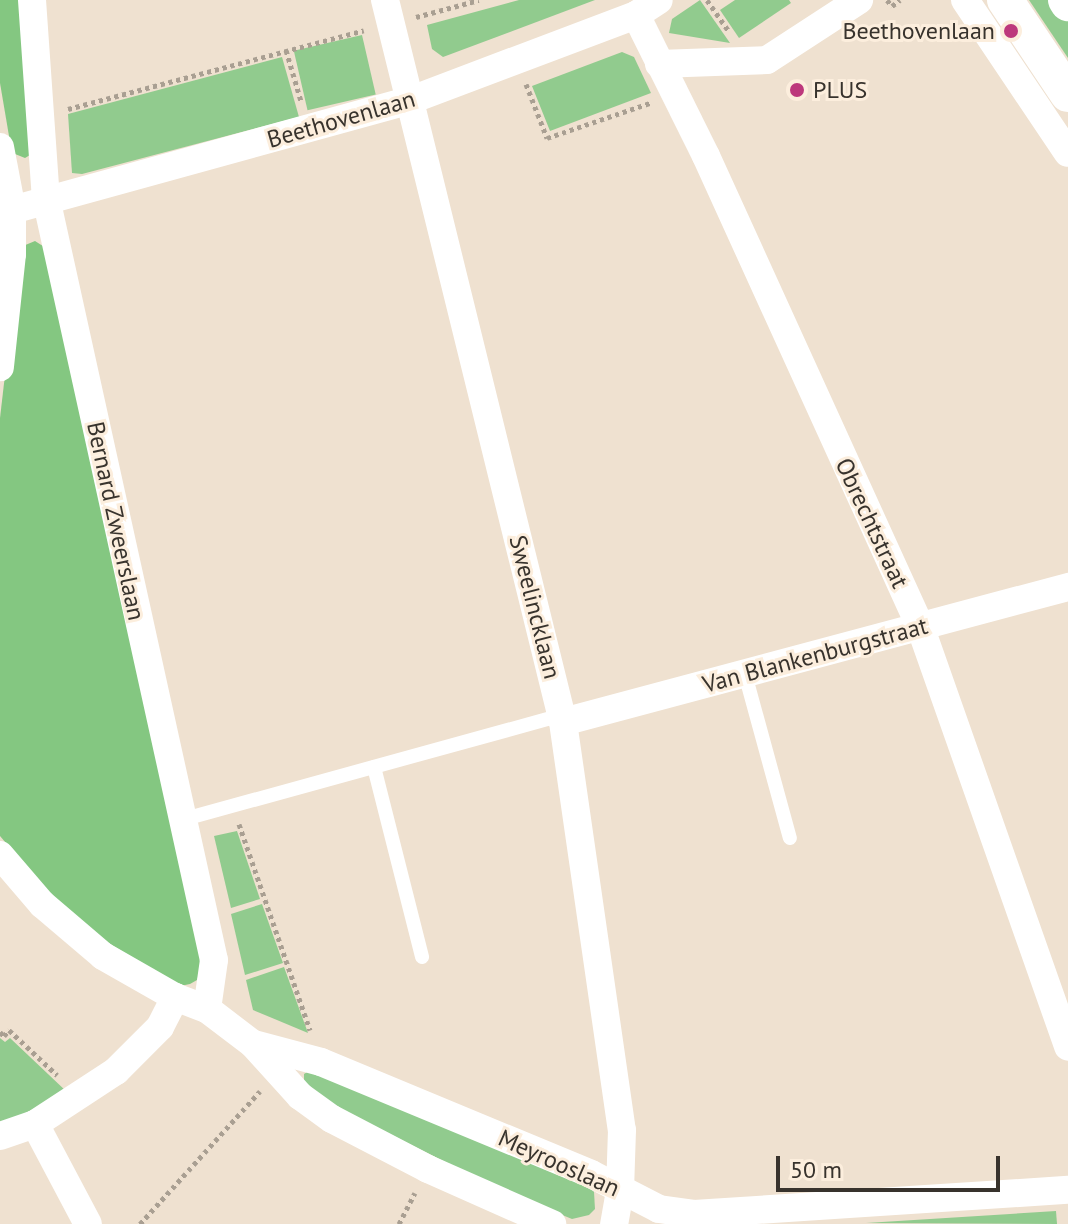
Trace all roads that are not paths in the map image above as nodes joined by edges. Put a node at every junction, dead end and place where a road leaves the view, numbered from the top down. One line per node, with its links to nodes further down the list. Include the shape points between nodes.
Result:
1 (32, 0): 12 (street, Bernard Zweerslaan)
2 (859, 0): 7 (street, via 767,60)
3 (965, 0): 11 (street)
4 (1005, 0): 8 (street)
5 (648, 8): 7 (street, Obrechtstraat); 9 (street, Beethovenlaan)
6 (388, 12): 9 (street, Sweelincklaan)
7 (659, 64): 16 (street, Obrechtstraat)
8 (1068, 94)
9 (411, 100): 12 (street, Beethovenlaan); 18 (street, Sweelincklaan)
10 (0, 147): 13 (street)
11 (1068, 153)
12 (46, 198): 13 (street, Beethovenlaan); 20 (street, Bernard Zweerslaan)
13 (12, 210): 14 (street)
14 (0, 367)
15 (1068, 587): 16 (street, Van Blankenburgstraat)
16 (920, 626): 17 (street, Van Blankenburgstraat); 27 (street, Obrechtstraat)
17 (745, 674): 18 (street, Van Blankenburgstraat); 21 (lane)
18 (562, 719): 19 (lane); 31 (street, Sweelincklaan, via 622,1130)
19 (374, 767): 20 (lane); 23 (lane)
20 (181, 820): 25 (street, Bernard Zweerslaan, via 214,960)
21 (790, 838)
22 (0, 855): 24 (street, via 42,904 103,956)
23 (422, 957)
24 (175, 997): 25 (street); 28 (street, via 160,1027 116,1071)
25 (207, 1009): 26 (street, Meyrooslaan)
26 (253, 1044): 31 (street, Meyrooslaan, via 321,1062 591,1174); 33 (street, Meyrooslaan, via 300,1096 365,1137)
27 (1068, 1047)
28 (35, 1124): 29 (street); 32 (street)
29 (0, 1136)
30 (1068, 1190): 31 (street, Meyrooslaan, via 694,1214 659,1209)
31 (620, 1191): 34 (street, Sweelincklaan)
32 (88, 1224)
33 (552, 1224)
34 (614, 1224)

